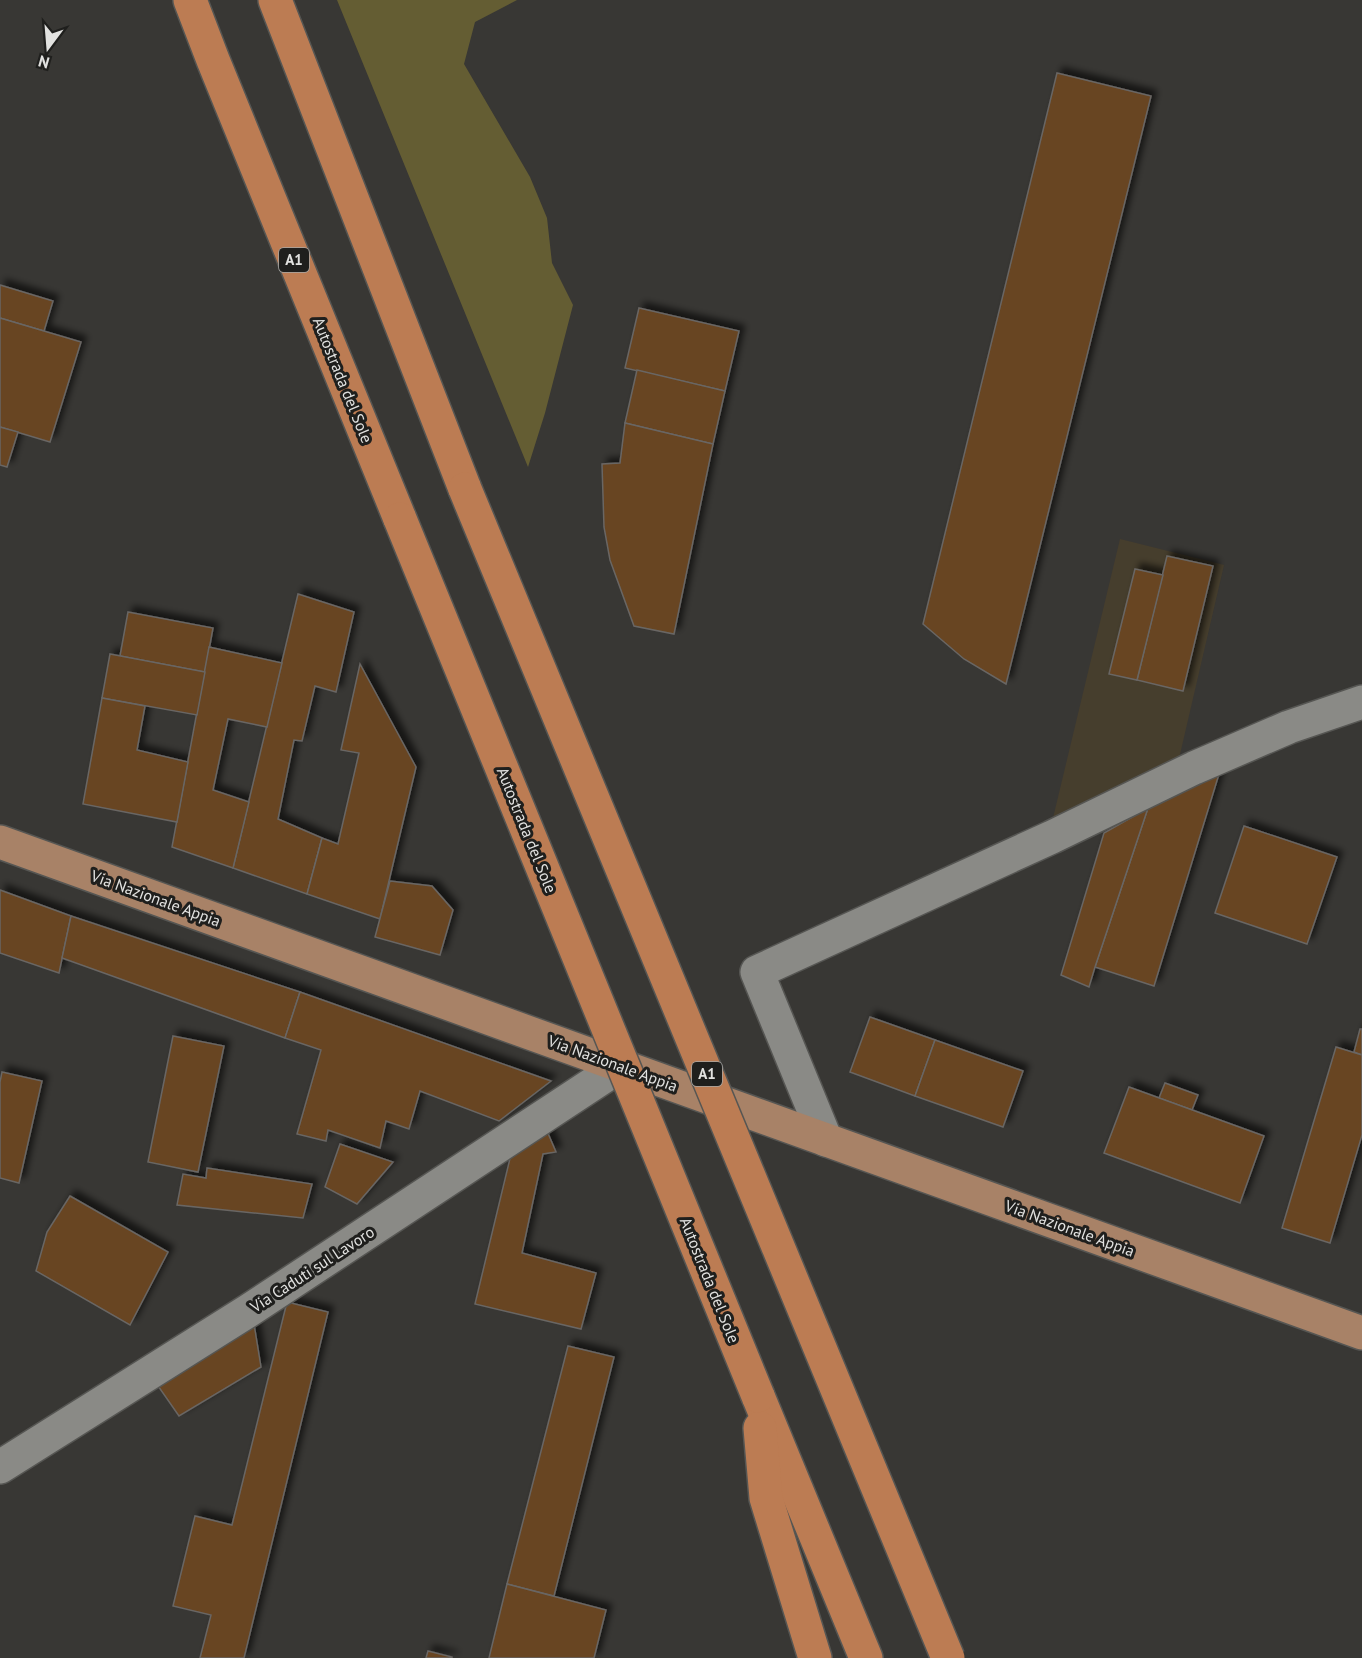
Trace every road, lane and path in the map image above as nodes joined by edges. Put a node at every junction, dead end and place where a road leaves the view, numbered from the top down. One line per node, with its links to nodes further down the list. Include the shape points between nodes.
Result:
1 (190, 0): 8 (highway, Autostrada del Sole / A1, bridge)
2 (275, 0): 12 (highway, A1, bridge, via 465,489)
3 (1362, 702): 6 (street, via 1289,727 1194,768 757,972)
4 (0, 842): 5 (main road, Via Nazionale Appia)
5 (620, 1066): 6 (main road, Via Nazionale Appia); 9 (street, Via Caduti sul Lavoro, via 248,1311)
6 (826, 1140): 7 (main road, Via Nazionale Appia)
7 (1362, 1333)
8 (758, 1396): 10 (highway, via 766,1498); 11 (highway, Autostrada del Sole / A1)
9 (0, 1467)
10 (815, 1658)
11 (866, 1658)
12 (948, 1658)

